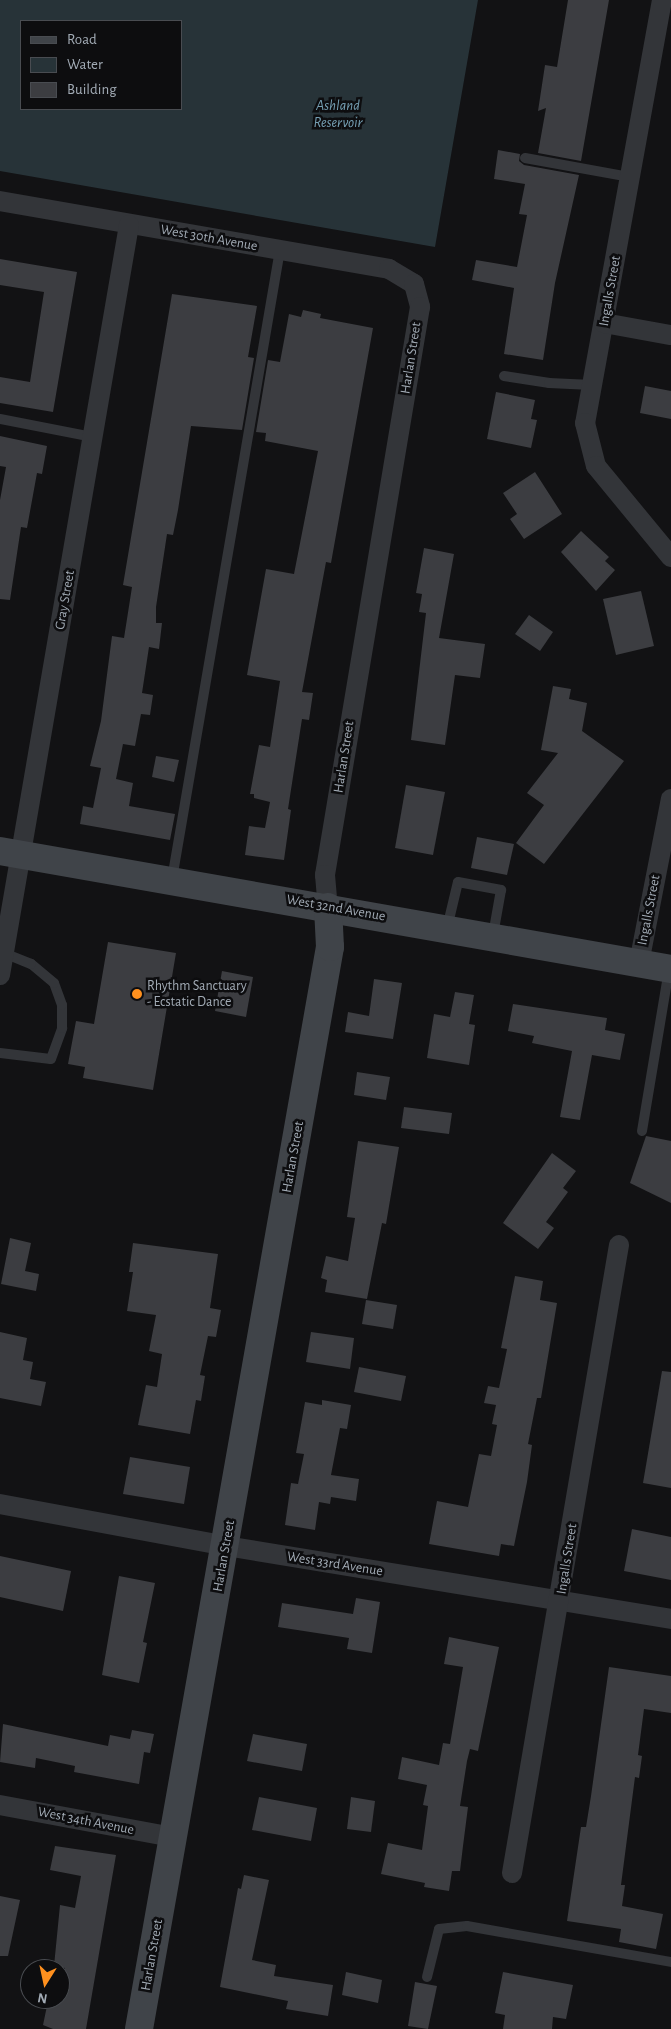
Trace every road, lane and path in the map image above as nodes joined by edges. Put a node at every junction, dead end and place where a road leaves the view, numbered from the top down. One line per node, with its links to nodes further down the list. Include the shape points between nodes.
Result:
1 (662, 0): 3 (street, Ingalls Street)
2 (525, 158): 3 (lane)
3 (630, 177): 8 (street, Ingalls Street)
4 (0, 201): 5 (street, West 30th Avenue)
5 (129, 225): 6 (street, West 30th Avenue); 13 (street, Gray Street)
6 (280, 250): 7 (street, West 30th Avenue, via 389,269); 17 (lane)
7 (414, 284): 18 (street, Harlan Street, via 420,307 325,875)
8 (604, 323): 9 (street); 11 (street, Ingalls Street)
9 (671, 336)
10 (504, 376): 11 (lane)
11 (592, 385): 14 (street, Ingalls Street, via 586,423 596,466)
12 (0, 419): 13 (lane)
13 (93, 437): 16 (street, Gray Street)
14 (671, 557)
15 (671, 799): 22 (street, Ingalls Street)
16 (11, 853): 17 (street, West 32nd Avenue); 21 (street, Gray Street)
17 (172, 880): 18 (street, West 32nd Avenue)
18 (328, 907): 19 (street, West 32nd Avenue); 29 (street, Harlan Street, via 330,947)
19 (447, 928): 20 (street, West 32nd Avenue); 20 (lane, via 458,882 500,890)
20 (492, 936): 22 (street, West 32nd Avenue)
21 (4, 953): 24 (street, Gray Street); 25 (lane, via 31,964 54,983 62,1005 62,1028 51,1059)
22 (639, 963): 23 (street, West 32nd Avenue)
23 (670, 968): 26 (lane)
24 (0, 975)
25 (0, 1053)
26 (642, 1131)
27 (619, 1245): 30 (street, Ingalls Street)
28 (0, 1504): 29 (street, West 33rd Avenue)
29 (226, 1546): 30 (street, West 33rd Avenue); 33 (street, Harlan Street)
30 (560, 1601): 31 (street, West 33rd Avenue); 34 (street, Ingalls Street)
31 (671, 1619)
32 (0, 1805): 33 (street, West 34th Avenue)
33 (173, 1837): 37 (street, Harlan Street)
34 (512, 1873)
35 (671, 1962): 36 (lane, via 467,1926 439,1929)
36 (427, 1977)
37 (139, 2029)

